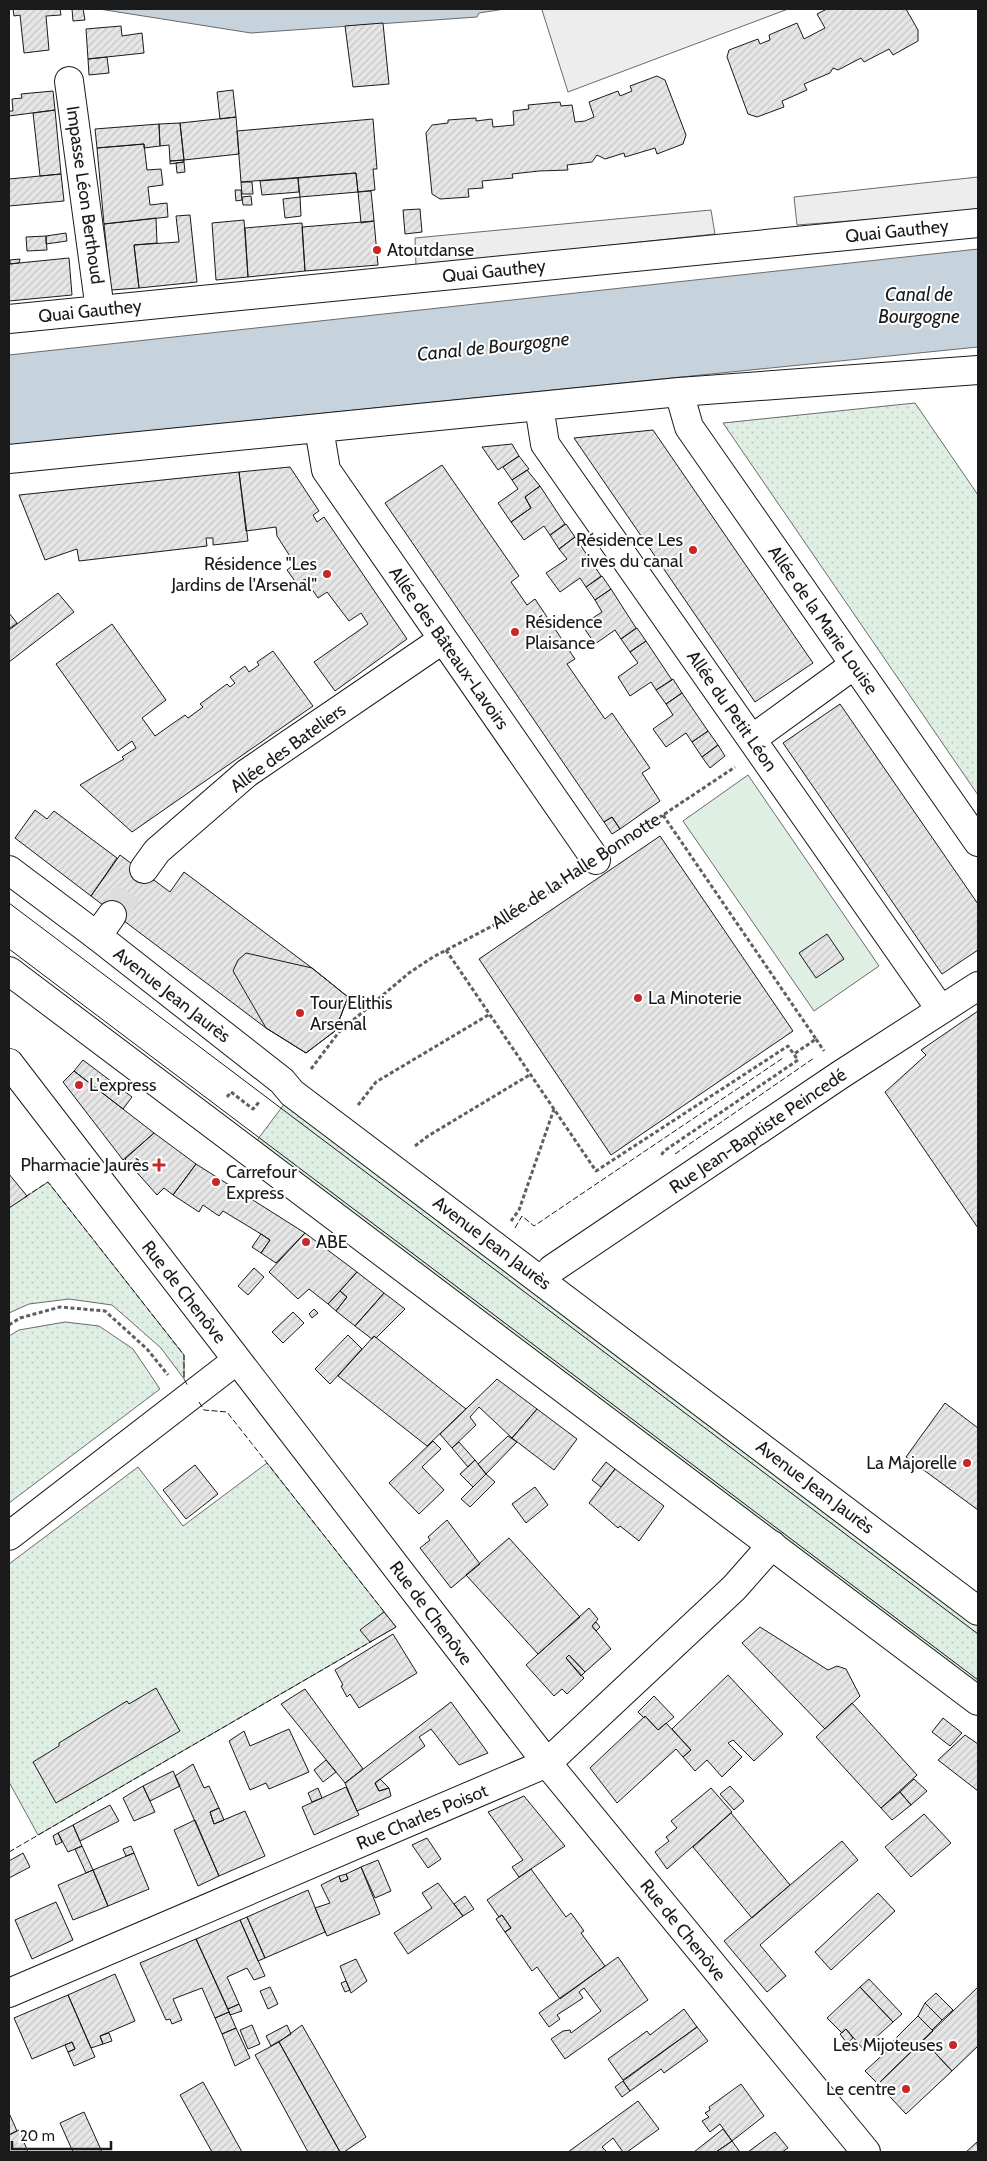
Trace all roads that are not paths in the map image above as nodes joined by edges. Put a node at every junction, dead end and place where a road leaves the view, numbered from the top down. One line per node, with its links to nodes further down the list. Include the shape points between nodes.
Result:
1 (69, 81): 3 (street, Impasse Léon Berthoud)
2 (978, 223): 3 (street, Quai Gauthey)
3 (100, 310): 4 (street, Quai Gauthey)
4 (9, 318)
5 (978, 370): 6 (street)
6 (680, 392): 7 (street); 11 (street, Allée de la Marie Louise, via 689,427)
7 (539, 406): 8 (street); 12 (street, Allée du Petit Léon, via 545,444)
8 (319, 428): 9 (street); 10 (street, Allée des Bâteaux-Lavoirs, via 326,470)
9 (9, 459)
10 (442, 640): 14 (street, Allée des Bâteaux-Lavoirs); 15 (street, Allée des Bateliers, via 247,774 157,851)
11 (854, 665): 12 (street); 13 (street, Allée de la Marie Louise)
12 (752, 739): 19 (street, Allée du Petit Léon)
13 (978, 842)
14 (596, 860)
15 (144, 869)
16 (9, 870): 21 (street, Avenue Jean Jaurès, via 104,926 292,1082 292,1093)
17 (9, 972): 24 (street)
18 (978, 986): 19 (street, Rue Jean-Baptiste Peincedé)
19 (941, 1010): 21 (street, Rue Jean-Baptiste Peincedé, via 552,1270)
20 (9, 1063): 22 (street, Rue de Chenôve)
21 (542, 1281): 25 (street, Avenue Jean Jaurès)
22 (237, 1360): 23 (street); 27 (street, Rue de Chenôve)
23 (9, 1536)
24 (772, 1545): 26 (street); 27 (street, Rue Charles Poisot, via 734,1588)
25 (978, 1611)
26 (978, 1701)
27 (547, 1764): 28 (street, Rue Charles Poisot); 29 (street, Rue de Chenôve)
28 (9, 1993)
29 (866, 2152)

